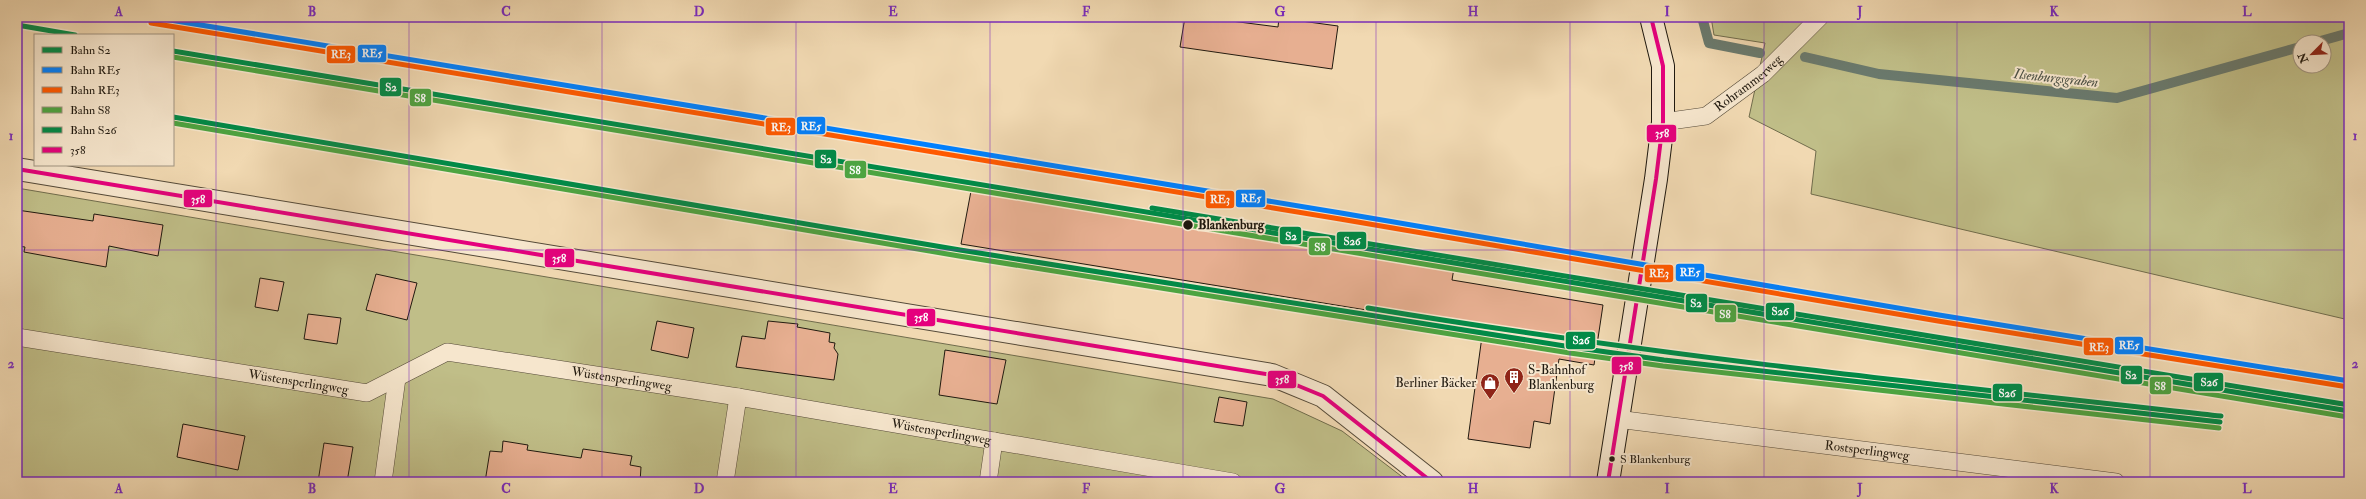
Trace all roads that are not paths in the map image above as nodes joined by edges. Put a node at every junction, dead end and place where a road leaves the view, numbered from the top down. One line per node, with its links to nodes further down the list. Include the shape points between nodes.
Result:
1 (1651, 17): 3 (street, via 1663,66)
2 (1820, 17): 3 (lane, Rohrammerweg, via 1763,74 1706,116)
3 (1662, 122): 8 (street, via 1656,179)
4 (17, 169): 14 (street, via 1272,375 1323,396)
5 (17, 337): 6 (lane, Wüstensperlingweg, via 367,393)
6 (397, 378): 7 (lane, Wüstensperlingweg, via 447,352); 10 (lane)
7 (738, 397): 9 (lane, Wüstensperlingweg); 11 (lane)
8 (1618, 419): 15 (street); 16 (lane, Rostsperlingweg)
9 (994, 441): 12 (lane); 13 (lane, Wüstensperlingweg)
10 (383, 482)
11 (725, 482)
12 (988, 482)
13 (1233, 482)
14 (1432, 482)
15 (1608, 482)
16 (2116, 482)

